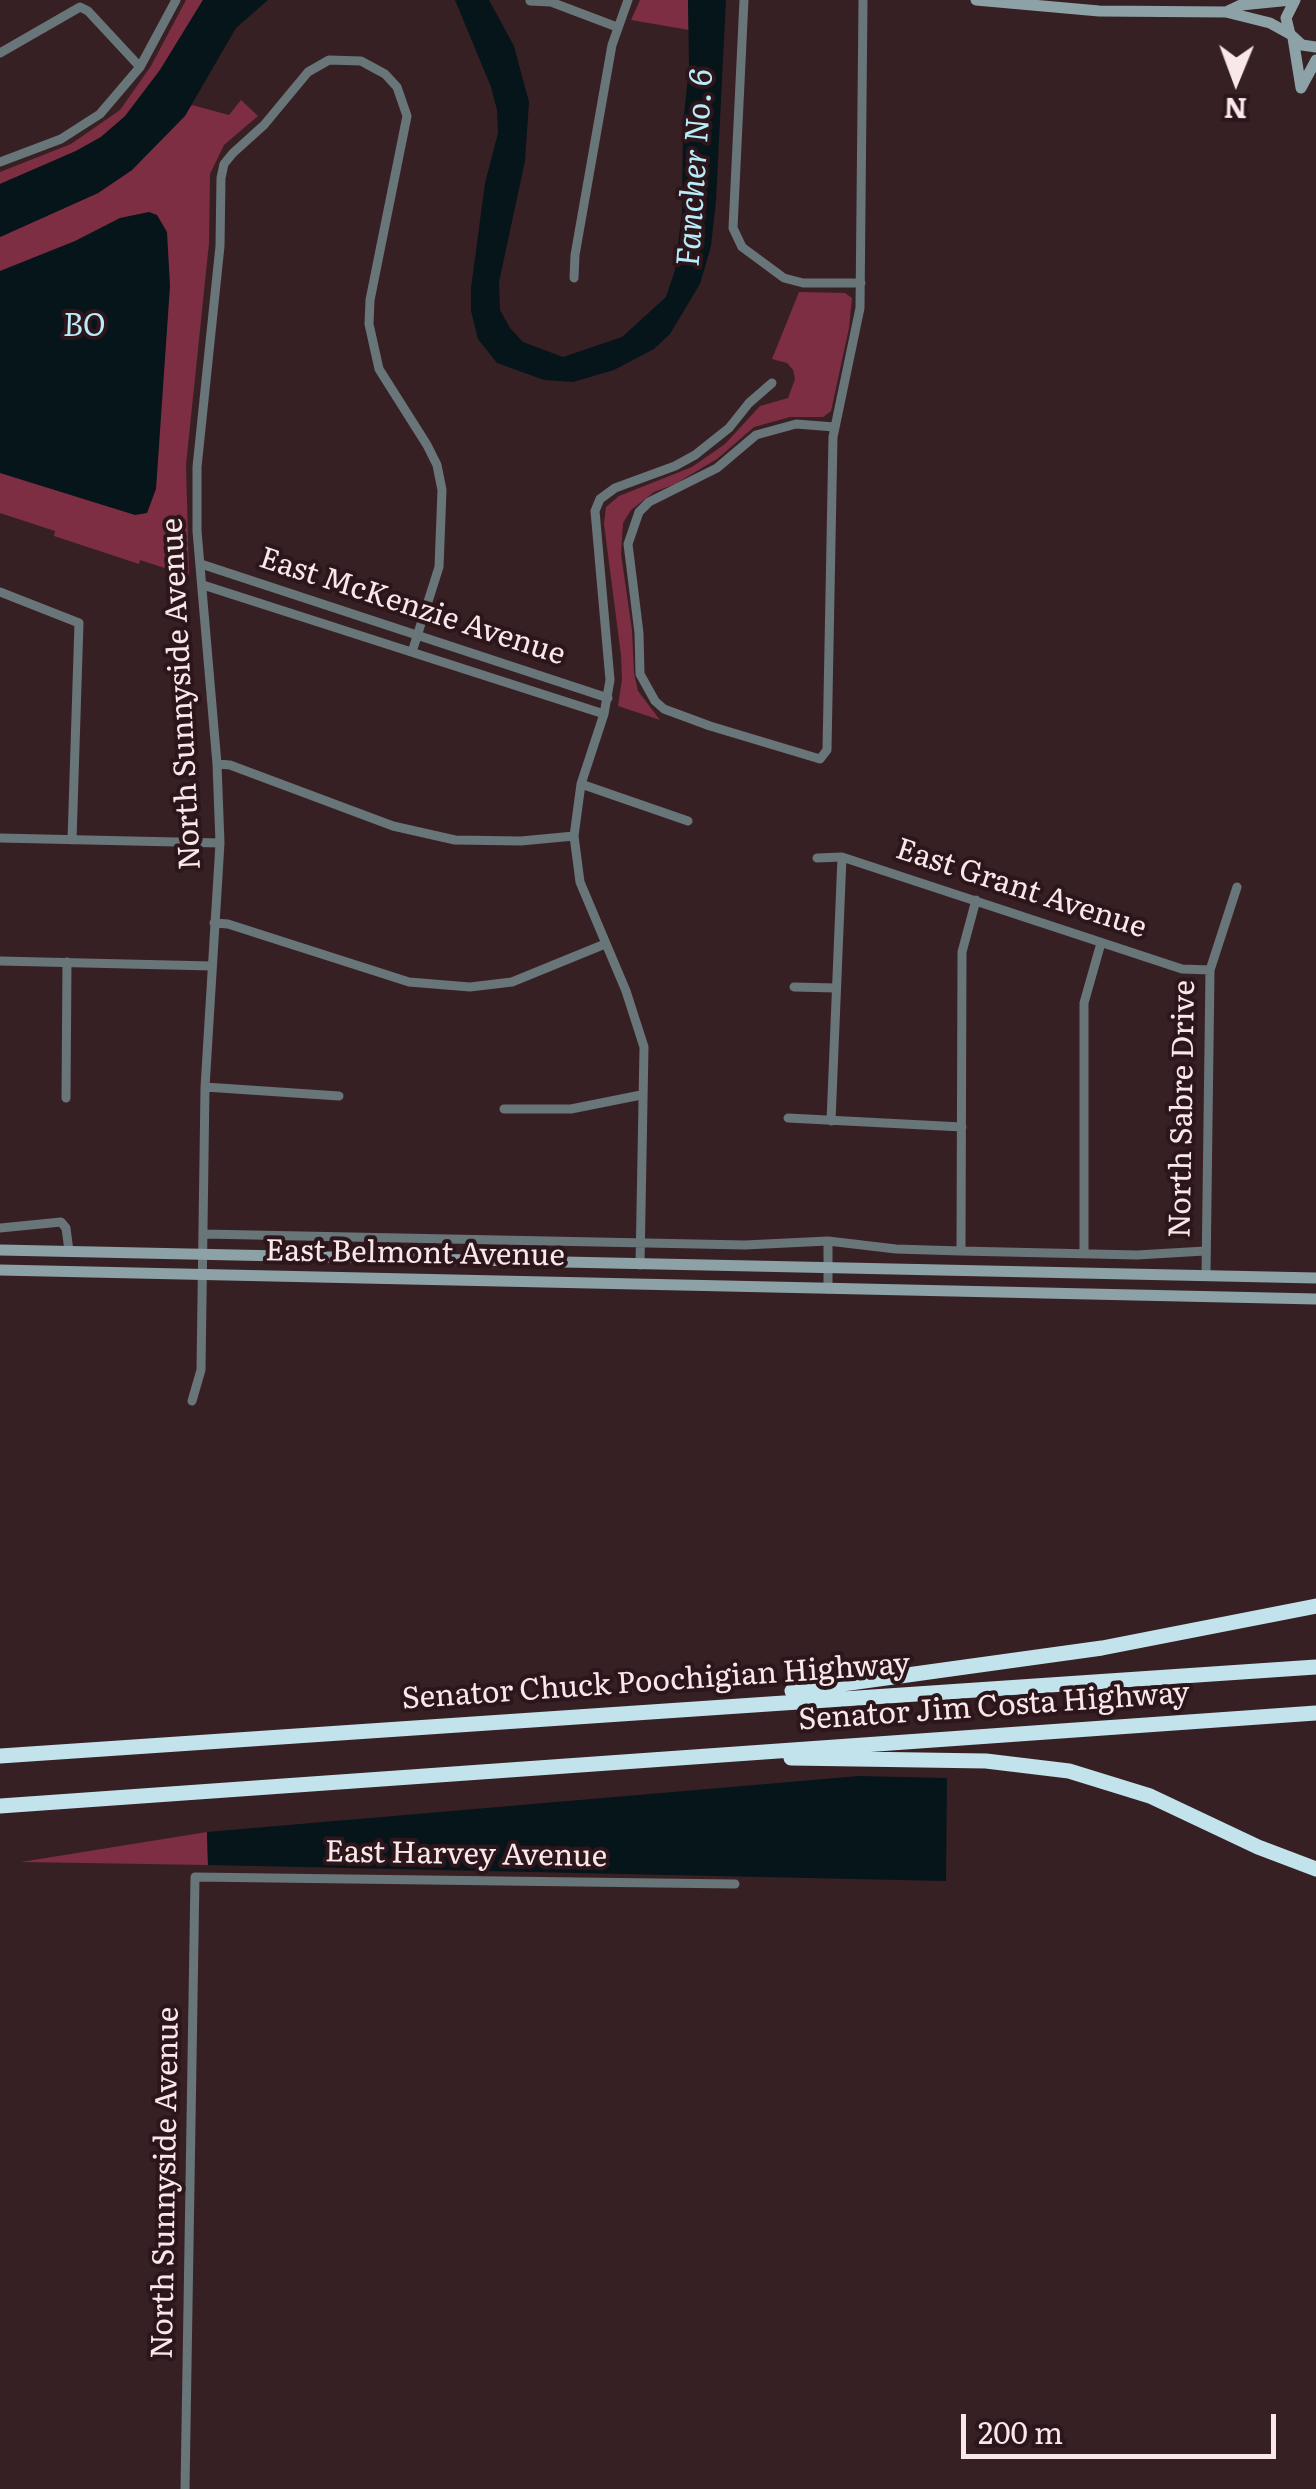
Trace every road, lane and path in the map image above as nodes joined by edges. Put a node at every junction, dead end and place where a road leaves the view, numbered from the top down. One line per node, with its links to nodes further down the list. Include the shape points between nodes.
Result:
1 (176, 0): 14 (street)
2 (628, 0): 9 (street)
3 (744, 0): 17 (street, via 734,228 742,247 784,278)
4 (863, 0): 17 (street)
5 (976, 0): 8 (street)
6 (1293, 0): 8 (street); 10 (street, via 1286,18)
7 (530, 1): 9 (street, via 551,2)
8 (1226, 12): 10 (street)
9 (616, 28): 16 (street)
10 (1291, 36): 11 (street); 13 (street, via 1302,88)
11 (1316, 47)
12 (0, 54): 14 (street, via 80,6)
13 (1316, 60)
14 (140, 67): 15 (street, via 83,127)
15 (0, 162)
16 (574, 278)
17 (860, 282): 19 (street, via 857,328)
18 (772, 382): 25 (street, via 714,442 676,466 615,488 597,504)
19 (834, 427): 19 (street, via 827,750 820,759 655,702 640,674 628,544 639,512 650,502 716,468 756,435 796,424)
20 (200, 564): 21 (street, North Sunnyside Avenue); 23 (street, East McKenzie Avenue); 23 (street, North Sunnyside Avenue, via 199,430 224,164 318,65 361,61 397,87 408,116 370,300 372,347 392,394 432,455 442,490 439,567)
21 (203, 585): 24 (street, East McKenzie Avenue); 27 (street, North Sunnyside Avenue)
22 (0, 592): 32 (street, via 79,622)
23 (418, 635): 24 (street); 25 (street, East McKenzie Avenue)
24 (412, 652): 26 (street, East McKenzie Avenue)
25 (608, 698): 26 (street)
26 (604, 714): 28 (street)
27 (217, 764): 30 (street, via 393,826 455,840); 33 (street, North Sunnyside Avenue)
28 (581, 784): 29 (street); 30 (street)
29 (688, 820)
30 (574, 836): 40 (street, via 580,882)
31 (0, 838): 32 (street)
32 (72, 840): 33 (street)
33 (220, 843): 38 (street, North Sunnyside Avenue)
34 (842, 857): 35 (street, East Grant Avenue); 37 (street, East Grant Avenue); 46 (street)
35 (817, 858)
36 (1237, 887): 44 (street, North Sabre Drive)
37 (976, 900): 39 (street, East Grant Avenue); 54 (street, via 962,952)
38 (214, 923): 40 (street, via 409,982 470,987 512,982); 43 (street, North Sunnyside Avenue)
39 (1101, 943): 44 (street, East Grant Avenue, via 1182,969); 63 (street, via 1084,1004)
40 (605, 944): 48 (street, via 641,1032)
41 (0, 961): 42 (street)
42 (67, 962): 43 (street); 50 (street)
43 (212, 966): 47 (street, North Sunnyside Avenue)
44 (1210, 970): 62 (street, North Sabre Drive)
45 (794, 987): 46 (street)
46 (836, 988): 53 (street)
47 (205, 1087): 49 (street); 56 (street, North Sunnyside Avenue)
48 (641, 1095): 51 (street, via 571,1109); 57 (street)
49 (340, 1096)
50 (66, 1098)
51 (504, 1109)
52 (788, 1118): 53 (street)
53 (830, 1120): 54 (street)
54 (962, 1128): 61 (street)
55 (0, 1228): 60 (street, via 61,1222)
56 (204, 1234): 57 (street, East Belmont Avenue); 64 (street, North Sunnyside Avenue)
57 (640, 1242): 58 (street, East Belmont Avenue); 65 (street)
58 (828, 1242): 61 (street, East Belmont Avenue); 66 (street)
59 (0, 1250): 60 (street, East Belmont Avenue)
60 (69, 1251): 64 (street, East Belmont Avenue)
61 (962, 1251): 63 (street, East Belmont Avenue)
62 (1205, 1251): 63 (street, East Belmont Avenue); 69 (street, North Sabre Drive)
63 (1084, 1254)
64 (203, 1256): 65 (street, East Belmont Avenue); 68 (street, North Sunnyside Avenue)
65 (640, 1265): 66 (street, East Belmont Avenue)
66 (828, 1269): 69 (street, East Belmont Avenue); 71 (street)
67 (0, 1270): 68 (street, East Belmont Avenue)
68 (203, 1275): 71 (street, East Belmont Avenue); 73 (street, North Sunnyside Avenue, via 200,1370)
69 (1206, 1276): 70 (street, East Belmont Avenue)
70 (1316, 1278)
71 (828, 1288): 72 (street, East Belmont Avenue)
72 (1316, 1299)
73 (192, 1402)
74 (1316, 1606): 76 (highway, via 1102,1648)
75 (1316, 1668): 76 (highway, Senator Chuck Poochigian Highway)
76 (670, 1708): 78 (highway, Senator Chuck Poochigian Highway)
77 (1316, 1713): 79 (highway, Senator Jim Costa Highway)
78 (0, 1756)
79 (677, 1757): 80 (highway); 81 (highway, via 986,1761 1069,1771 1150,1796)
80 (0, 1806)
81 (1316, 1869)
82 (196, 1877): 83 (street, East Harvey Avenue); 84 (street, North Sunnyside Avenue)
83 (736, 1884)
84 (185, 2489)

